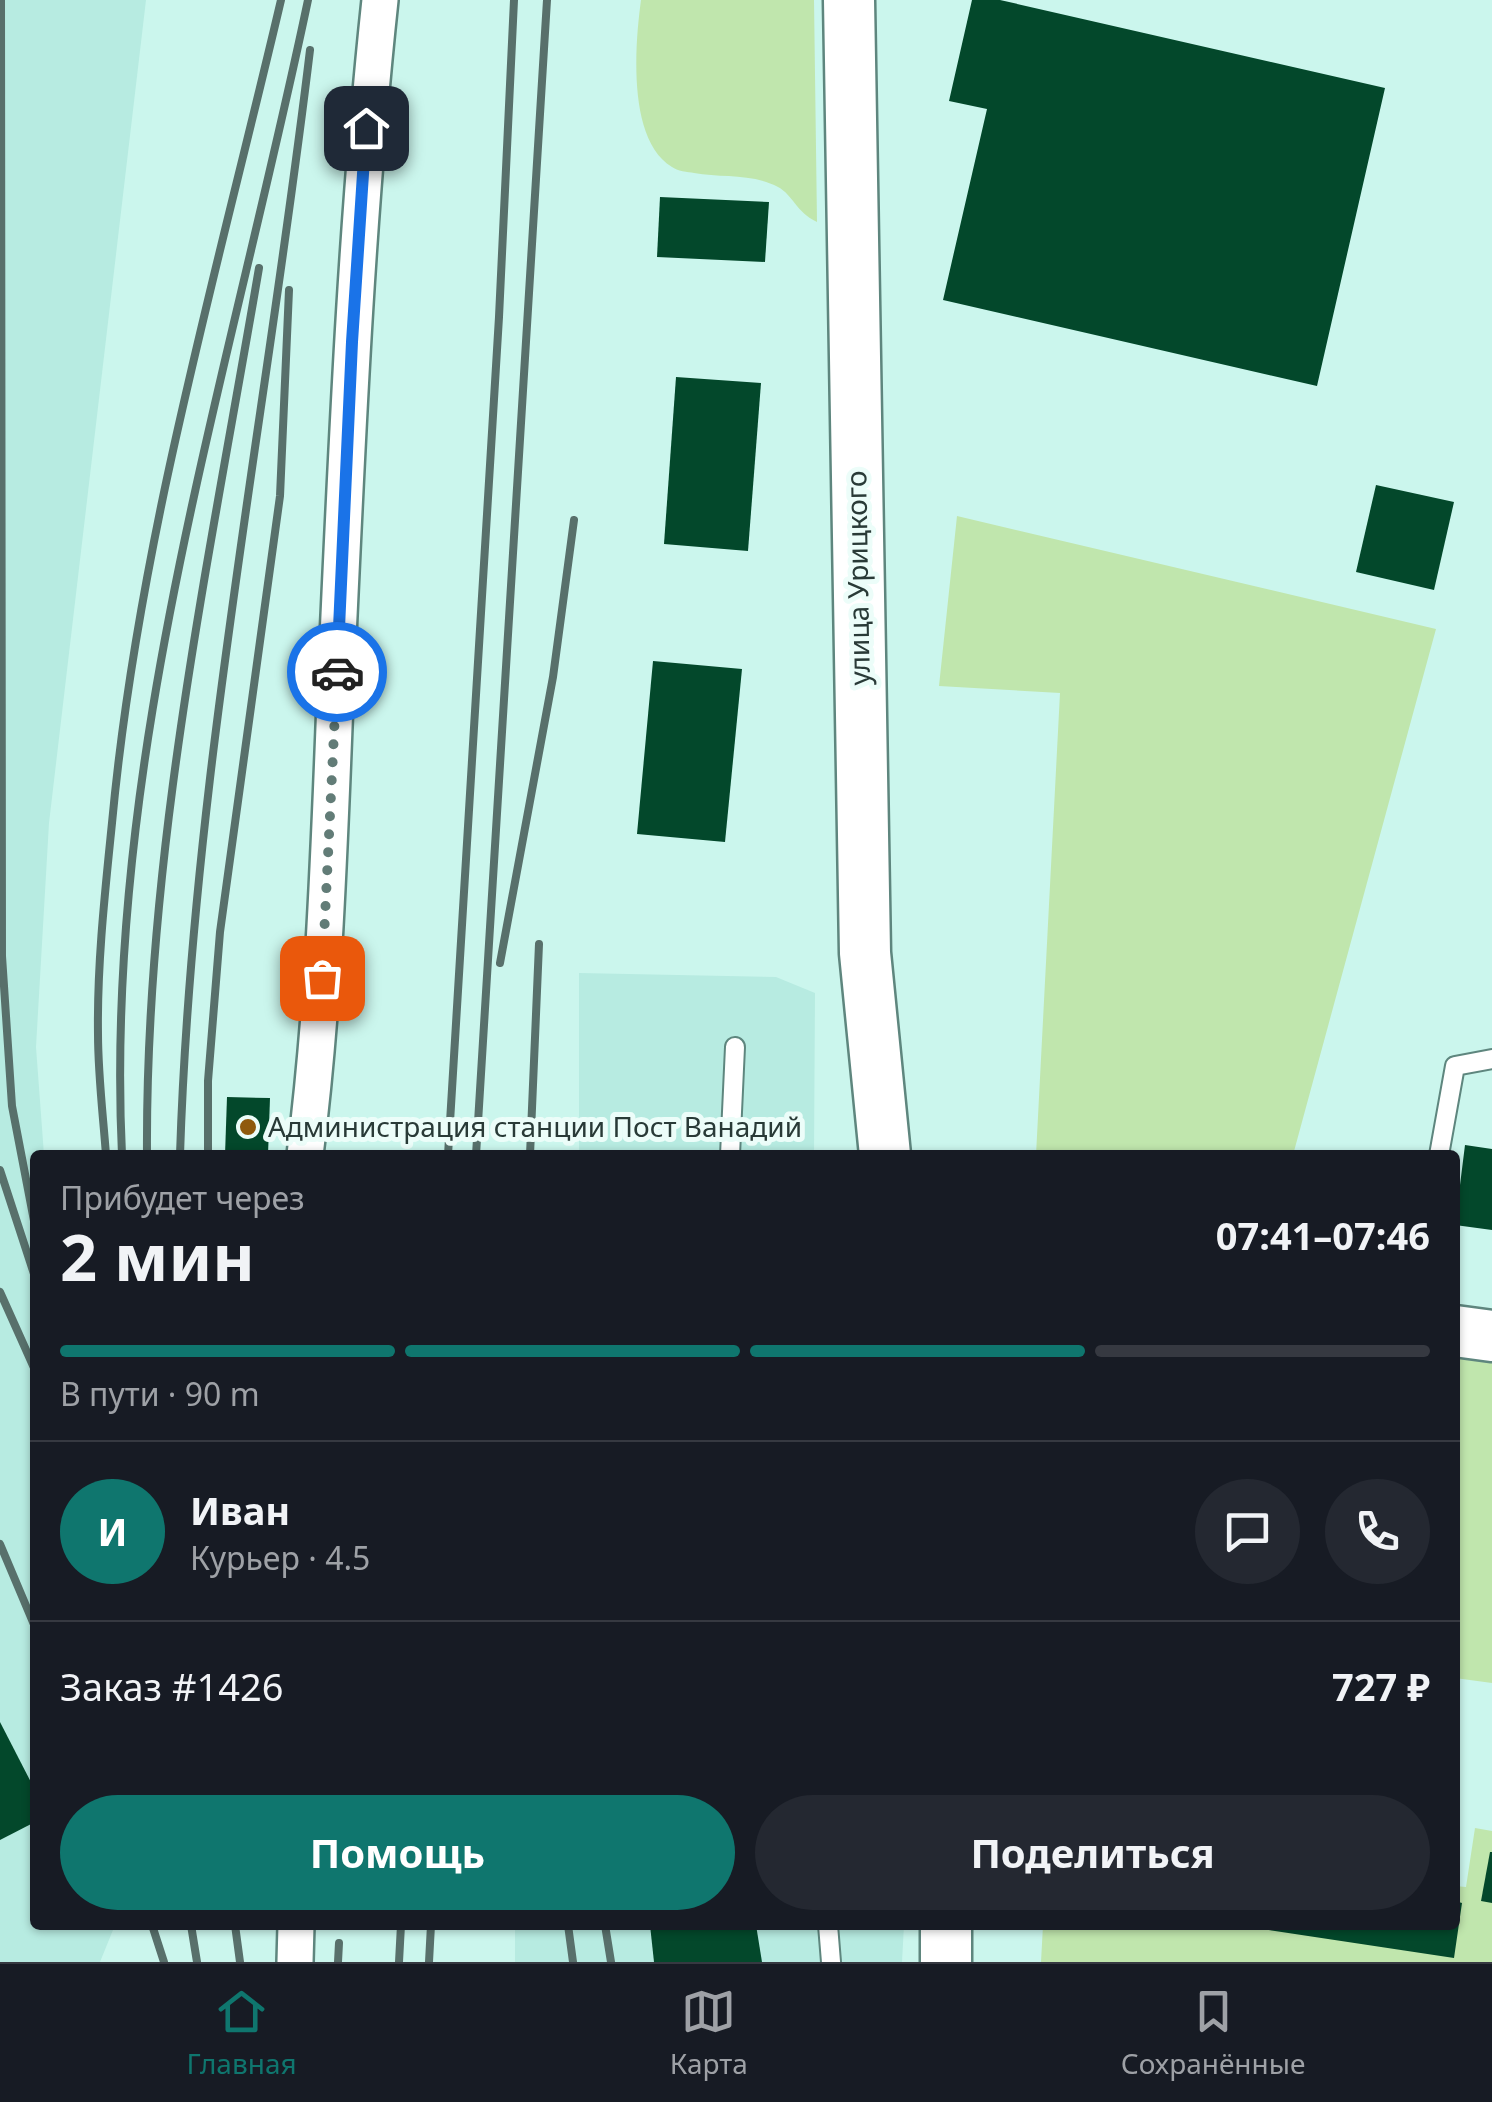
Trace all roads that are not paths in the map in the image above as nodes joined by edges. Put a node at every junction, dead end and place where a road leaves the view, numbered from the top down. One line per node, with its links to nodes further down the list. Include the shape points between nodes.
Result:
1 (380, 0): 5 (street, via 352,342 328,900)
2 (849, 0): 7 (street, улица Урицкого, via 865,953)
3 (735, 1047): 6 (lane)
4 (1492, 1059): 8 (lane, via 1455,1066)
5 (304, 1150)
6 (730, 1150)
7 (885, 1150)
8 (1441, 1150)
9 (1460, 1332): 10 (street)
10 (1492, 1336)
11 (296, 1930): 14 (street)
12 (828, 1930): 15 (lane)
13 (946, 1930): 16 (street)
14 (295, 1962)
15 (831, 1962)
16 (946, 1962)

